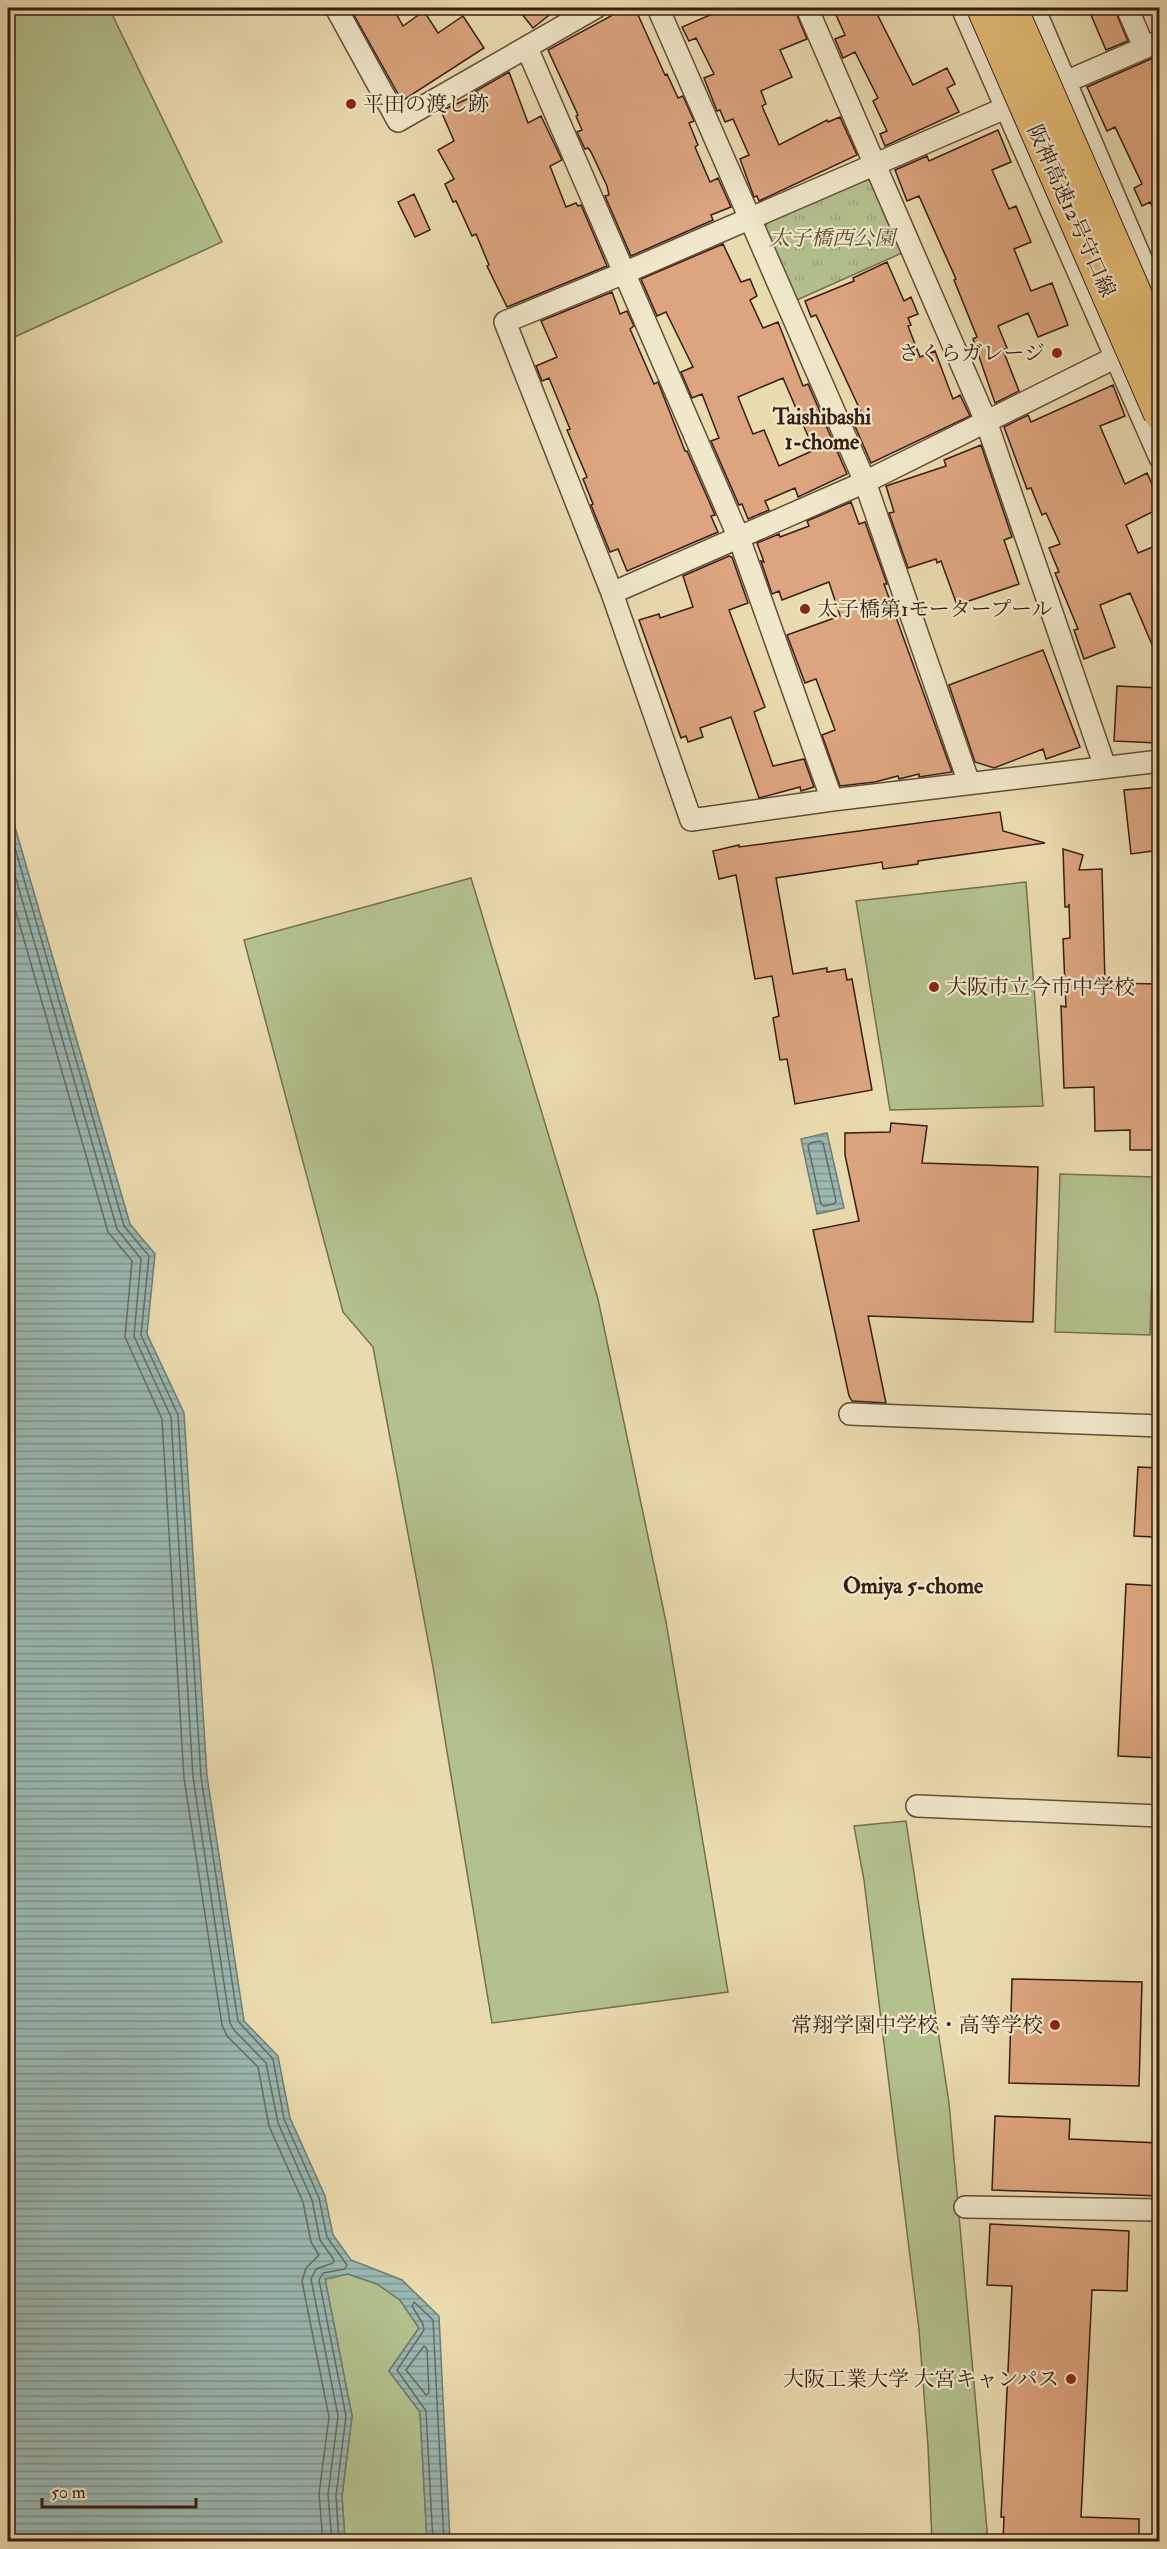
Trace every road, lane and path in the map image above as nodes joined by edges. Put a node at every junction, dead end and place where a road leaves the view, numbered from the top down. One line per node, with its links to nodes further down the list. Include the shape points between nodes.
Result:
1 (336, 8): 12 (street, via 399,121)
2 (596, 8): 10 (street)
3 (658, 8): 16 (street)
4 (807, 8): 15 (street)
5 (962, 8): 14 (street)
6 (983, 8): 22 (highway, 阪神高速12号守口線, bridge)
7 (1011, 8): 20 (highway, 阪神高速12号守口線, bridge)
8 (1035, 8): 13 (street)
9 (1127, 8): 11 (street)
10 (572, 13): 12 (street)
11 (1152, 44): 13 (street)
12 (527, 48): 17 (street)
13 (1067, 80): 14 (street); 18 (street)
14 (1005, 107): 15 (street); 21 (street)
15 (873, 164): 16 (street); 23 (street)
16 (749, 219): 17 (street); 25 (street)
17 (624, 273): 26 (street); 27 (street, via 505,322)
18 (1160, 303)
19 (1160, 339): 21 (street)
20 (1160, 350)
21 (1116, 357): 23 (street); 24 (street)
22 (1160, 414)
23 (986, 421): 25 (street); 29 (street)
24 (1160, 458)
25 (865, 482): 26 (street); 30 (street)
26 (739, 538): 27 (street); 31 (street)
27 (612, 593): 31 (street, via 691,820)
28 (1160, 761): 29 (street)
29 (1105, 767): 30 (street)
30 (969, 783): 31 (street)
31 (832, 800)
32 (850, 1414): 33 (street)
33 (1160, 1426)
34 (917, 1806): 35 (street)
35 (1160, 1816)
36 (965, 2207): 37 (street)
37 (1160, 2210)

